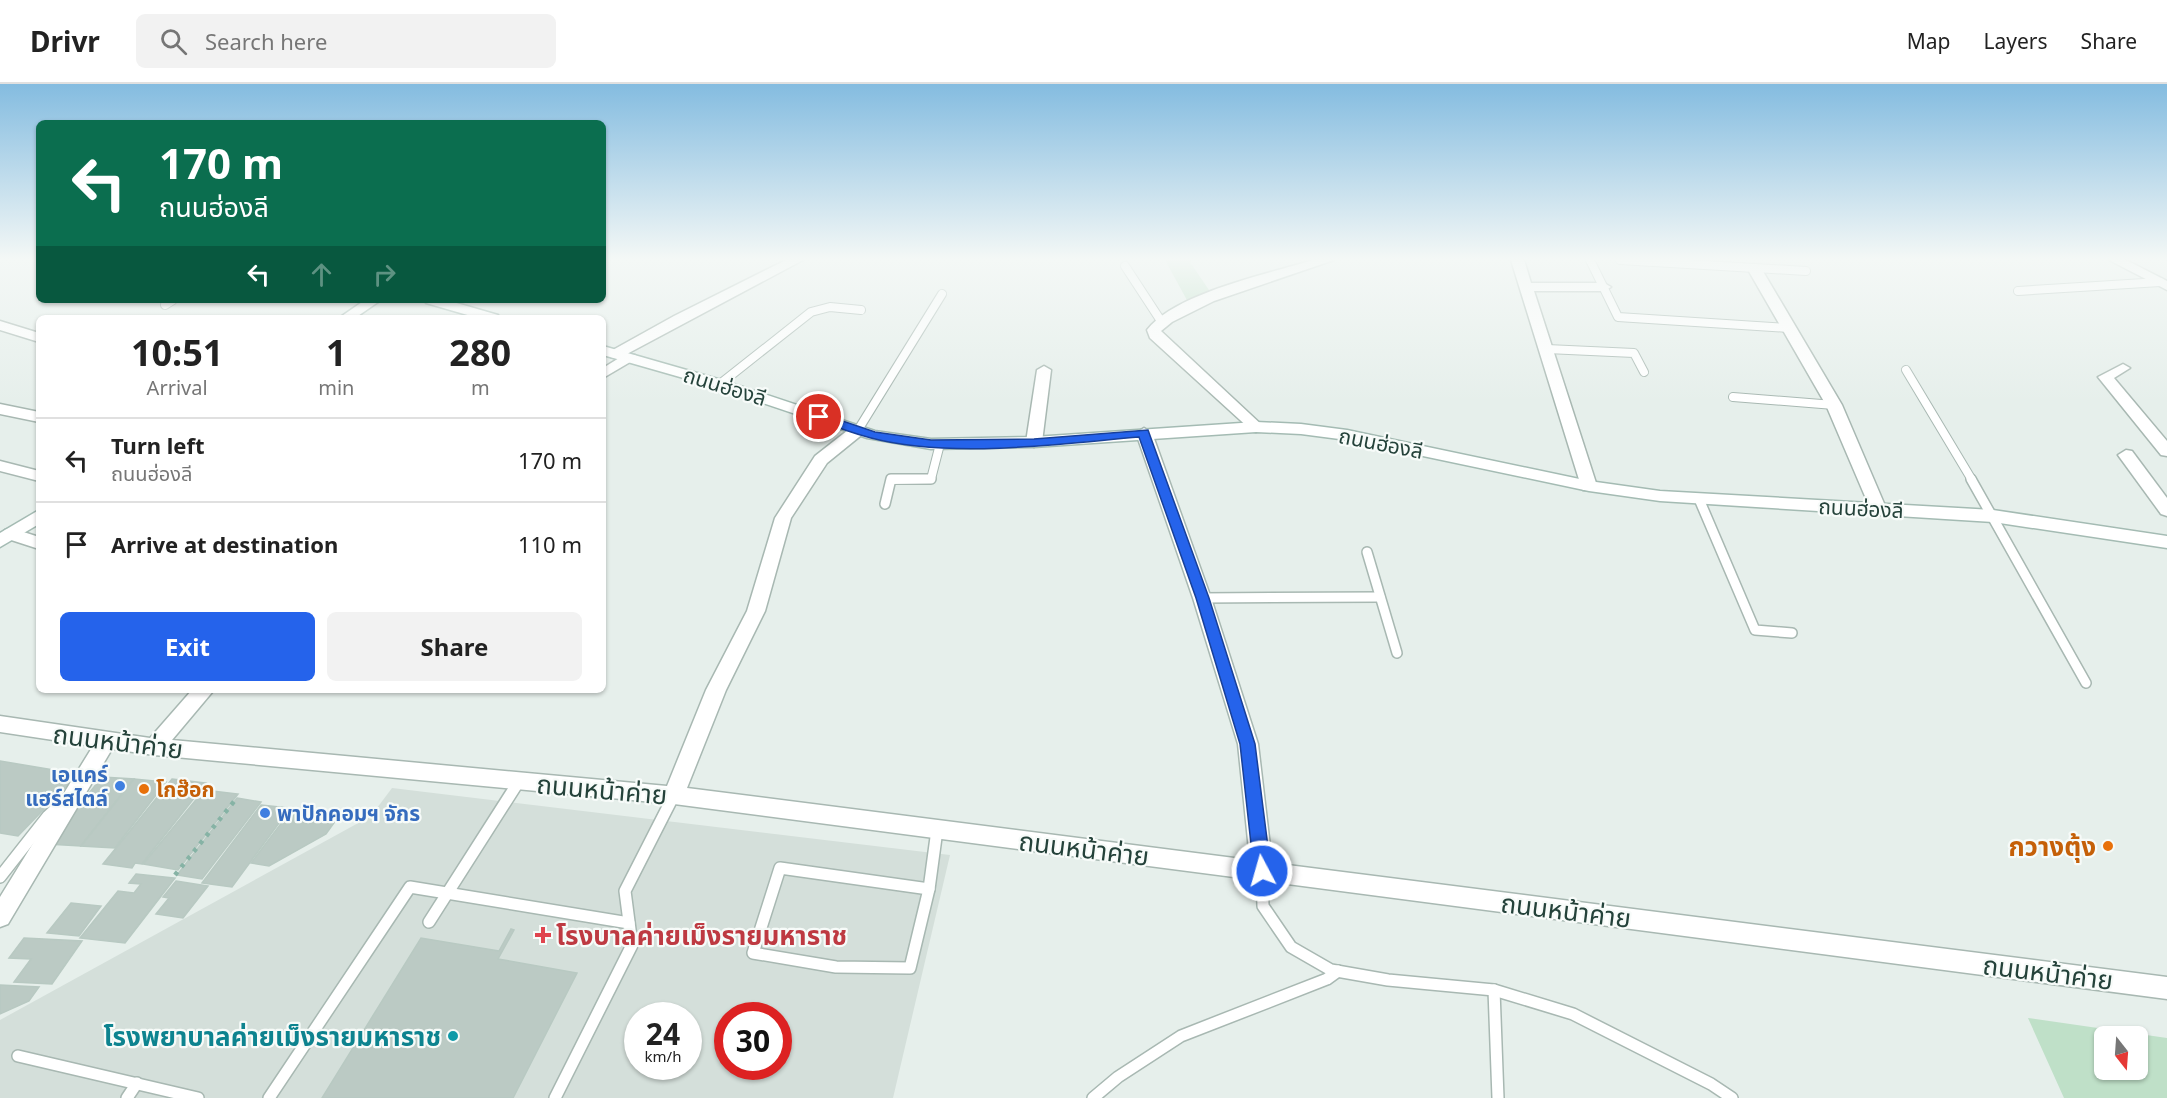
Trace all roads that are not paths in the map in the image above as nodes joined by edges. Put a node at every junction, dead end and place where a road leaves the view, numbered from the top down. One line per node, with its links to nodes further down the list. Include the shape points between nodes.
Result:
1 (456, 307): 12 (street)
2 (706, 307): 18 (street)
3 (829, 307): 24 (lane, via 811,312)
4 (833, 307): 11 (lane)
5 (934, 307): 30 (lane)
6 (1152, 307): 13 (lane)
7 (1190, 307): 13 (street)
8 (1534, 307): 17 (street)
9 (1613, 307): 15 (lane, via 1618,317)
10 (1777, 307): 15 (street)
11 (861, 310)
12 (483, 315)
13 (1161, 321): 29 (street, via 1155,335)
14 (0, 325): 16 (street)
15 (1789, 328): 26 (street)
16 (36, 337)
17 (1547, 349): 23 (lane, via 1634,353); 38 (street)
18 (617, 354): 20 (street); 24 (street, ถนนฮ่องลี)
19 (2123, 368): 34 (street, via 2105,377)
20 (606, 370)
21 (1044, 370): 32 (street)
22 (1906, 370): 43 (lane)
23 (1644, 372)
24 (720, 384): 30 (street, ถนนฮ่องลี)
25 (1733, 397): 26 (lane)
26 (1834, 405): 41 (street)
27 (0, 409): 28 (street)
28 (36, 416)
29 (1257, 427): 31 (street, ถนนฮ่องลี); 38 (street, ถนนฮ่องลี, via 1347,435)
30 (858, 430): 33 (street, ถนนฮ่องลี); 60 (street, via 820,460 783,518 756,611 716,690)
31 (1144, 433): 32 (street, ถนนฮ่องลี); 50 (street)
32 (1034, 442): 33 (street, ถนนฮ่องลี)
33 (940, 444): 40 (lane, via 931,479 891,479)
34 (2167, 451)
35 (2126, 455): 42 (street)
36 (0, 466): 37 (street)
37 (36, 475)
38 (1589, 486): 39 (street, ถนนฮ่องลี)
39 (1699, 499): 41 (street, ถนนฮ่องลี); 51 (lane, via 1755,630)
40 (885, 504)
41 (1878, 508): 43 (street, ถนนฮ่องลี)
42 (2167, 510)
43 (1993, 516): 46 (street, ถนนฮ่องลี); 53 (lane)
44 (36, 518): 45 (street)
45 (6, 538): 47 (street)
46 (2167, 542)
47 (36, 543)
48 (1367, 552): 49 (lane)
49 (1380, 597): 50 (lane); 52 (lane)
50 (1203, 598): 62 (street, via 1248,744)
51 (1792, 633)
52 (1397, 653)
53 (2086, 683)
54 (201, 693): 57 (street)
55 (0, 724): 56 (street, ถนนหน้าค่าย)
56 (106, 742): 57 (street, ถนนหน้าค่าย); 59 (street)
57 (154, 747): 58 (street, ถนนหน้าค่าย)
58 (519, 781): 60 (street, ถนนหน้าค่าย); 65 (lane)
59 (78, 789): 63 (lane, via 48,816); 66 (street)
60 (674, 795): 61 (street, ถนนหน้าค่าย); 68 (lane, via 624,891)
61 (938, 830): 62 (street, ถนนหน้าค่าย); 64 (lane)
62 (1262, 871): 69 (lane, via 1263,906 1291,948); 70 (street, ถนนหน้าค่าย)
63 (0, 877)
64 (929, 889): 64 (lane, via 780,868 753,953 836,968 910,968)
65 (446, 894): 67 (lane); 68 (lane); 76 (lane, via 410,887)
66 (0, 917)
67 (429, 922)
68 (629, 923): 77 (lane, via 632,945)
69 (1338, 971): 71 (lane); 78 (lane, via 1327,979 1181,1036)
70 (2167, 988)
71 (1494, 990): 79 (lane); 80 (lane, via 1573,1014)
72 (18, 1056): 73 (lane)
73 (137, 1083): 74 (lane); 75 (lane)
74 (127, 1098)
75 (198, 1098)
76 (269, 1098)
77 (555, 1098)
78 (1093, 1098)
79 (1498, 1098)
80 (1732, 1098)

